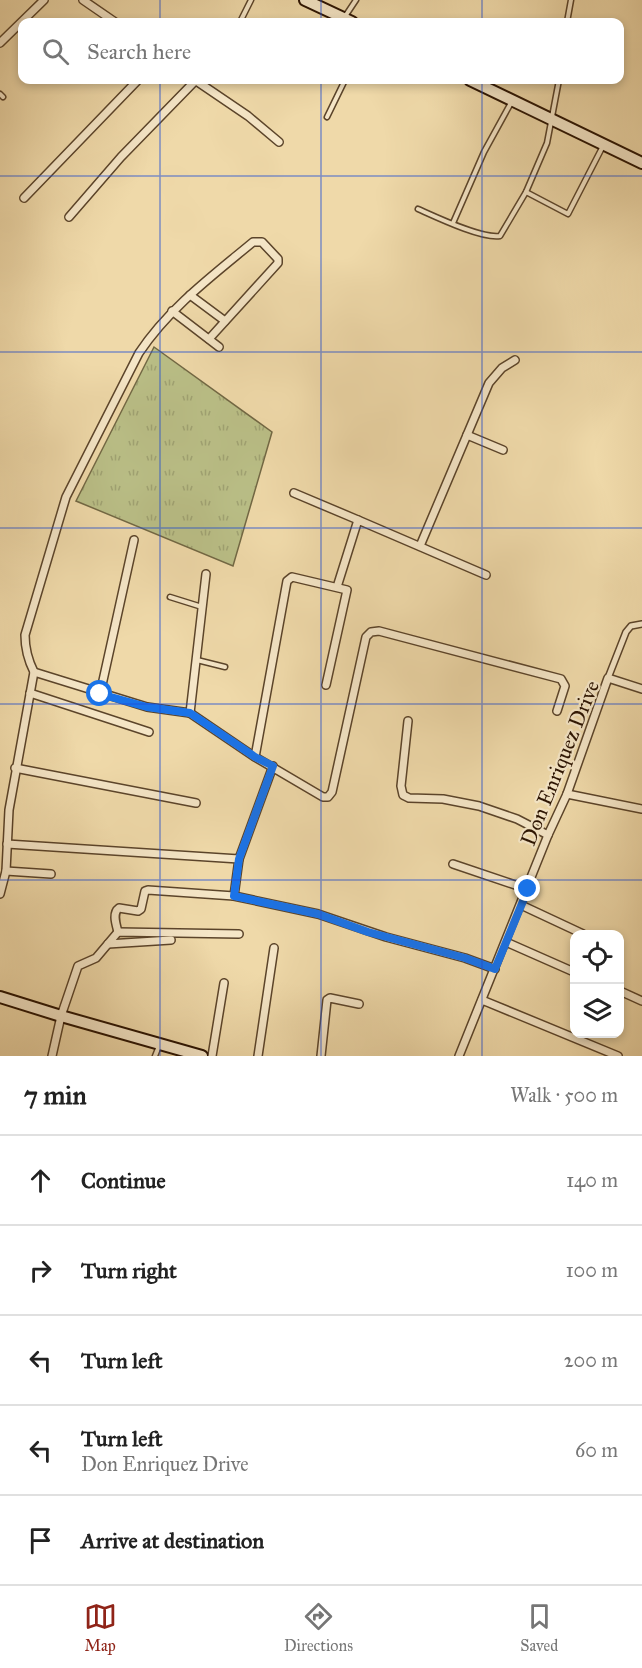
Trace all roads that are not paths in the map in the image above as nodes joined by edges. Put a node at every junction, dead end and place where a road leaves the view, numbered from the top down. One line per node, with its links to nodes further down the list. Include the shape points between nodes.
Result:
1 (44, 0): 7 (street)
2 (83, 0): 8 (street)
3 (250, 0): 9 (lane)
4 (305, 0): 10 (main road)
5 (356, 0): 11 (lane)
6 (571, 0): 12 (lane)
7 (26, 18)
8 (109, 18)
9 (242, 18)
10 (344, 18)
11 (349, 18)
12 (568, 18)
13 (18, 26): 14 (street)
14 (0, 44)
15 (134, 84): 28 (street)
16 (191, 84): 30 (street)
17 (201, 84): 24 (street)
18 (343, 84): 22 (lane)
19 (478, 84): 21 (main road)
20 (558, 84): 23 (lane)
21 (512, 100): 23 (main road); 31 (lane)
22 (327, 117)
23 (553, 120): 25 (main road); 27 (lane, via 548,143)
24 (279, 142)
25 (603, 145): 26 (main road); 27 (lane, via 568,214)
26 (642, 162)
27 (526, 192): 31 (lane, via 500,236)
28 (24, 198)
29 (418, 209): 31 (lane)
30 (69, 217)
31 (453, 223)
32 (190, 295): 33 (street); 34 (street); 34 (street, via 253,242 262,242 278,264)
33 (172, 311): 35 (street); 52 (street, via 139,353 66,497 25,635)
34 (225, 321): 35 (street)
35 (209, 339): 36 (street)
36 (219, 347)
37 (515, 360): 38 (street, via 489,383)
38 (466, 435): 39 (street); 43 (street)
39 (503, 450)
40 (294, 493): 41 (street)
41 (358, 520): 43 (street); 46 (street)
42 (134, 540): 57 (street)
43 (420, 546): 45 (street)
44 (207, 574): 48 (street)
45 (486, 575)
46 (337, 587): 54 (street, via 345,588 347,593); 62 (street, via 292,577 287,581)
47 (170, 597): 48 (lane)
48 (202, 607): 50 (street)
49 (642, 624): 53 (street, via 631,626 626,632)
50 (196, 660): 51 (lane); 59 (street)
51 (225, 668)
52 (34, 672): 56 (street); 57 (street)
53 (608, 678): 55 (street, Don Enriquez Drive); 65 (street, Don Enriquez Drive)
54 (326, 685)
55 (642, 688)
56 (30, 693): 61 (street); 64 (street)
57 (100, 694): 59 (street, via 147,707)
58 (557, 711): 63 (street, via 565,686 561,679 371,632 366,637 331,795 323,797)
59 (190, 713): 62 (street)
60 (408, 721): 68 (street, via 403,795 479,806)
61 (149, 732)
62 (255, 757): 63 (street)
63 (273, 766): 70 (street)
64 (15, 768): 66 (street); 69 (street)
65 (567, 794): 67 (street); 68 (street, Don Enriquez Drive)
66 (196, 803)
67 (642, 809)
68 (548, 835): 74 (street, Don Enriquez Drive)
69 (7, 843): 70 (street); 72 (street)
70 (239, 859): 76 (street)
71 (453, 864): 74 (street)
72 (6, 871): 73 (street); 75 (street)
73 (51, 874)
74 (528, 889): 77 (street, Don Enriquez Drive)
75 (0, 894)
76 (234, 896): 79 (street, via 148,890 138,911 116,910); 85 (street, via 318,914)
77 (521, 905): 78 (street); 82 (street, Don Enriquez Drive)
78 (575, 930)
79 (117, 932): 80 (street); 83 (street)
80 (239, 934)
81 (171, 940): 83 (street)
82 (506, 942): 85 (street, Don Enriquez Drive); 86 (street)
83 (108, 944): 93 (street, via 93,961 78,966)
84 (273, 948): 98 (street)
85 (495, 969): 90 (street, Don Enriquez Drive)
86 (570, 970)
87 (224, 983): 97 (street)
88 (624, 993): 91 (street)
89 (0, 997): 93 (main road)
90 (482, 1000): 100 (street, Don Enriquez Drive); 101 (street)
91 (642, 1001)
92 (359, 1004): 99 (street, via 327,1000)
93 (61, 1016): 94 (main road); 95 (street)
94 (157, 1051): 96 (main road)
95 (52, 1056)
96 (202, 1056)
97 (212, 1056)
98 (258, 1056)
99 (321, 1056)
100 (459, 1056)
101 (618, 1056)

